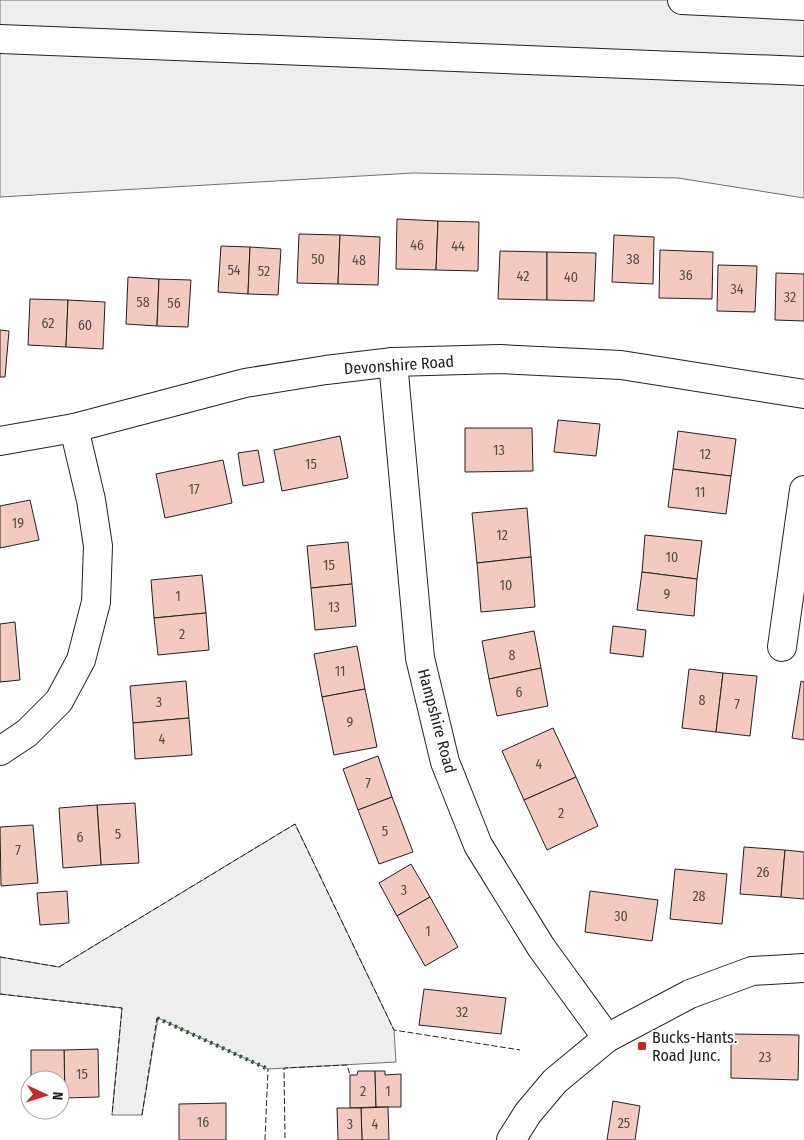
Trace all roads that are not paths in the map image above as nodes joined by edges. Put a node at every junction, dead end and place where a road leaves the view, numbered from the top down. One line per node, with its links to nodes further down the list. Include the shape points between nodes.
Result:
1 (682, 0): 2 (main road)
2 (804, 6)
3 (0, 39): 4 (main road)
4 (804, 71)
5 (393, 362): 6 (main road, Devonshire Road, via 500,359 621,365); 7 (main road, Devonshire Road, via 245,383); 13 (main road, Hampshire Road, via 420,658 445,762 478,845 541,947)
6 (804, 394)
7 (74, 428): 8 (main road, Devonshire Road); 11 (main road, via 98,546 96,602 81,660 59,701 27,733)
8 (0, 441)
9 (804, 490): 10 (main road)
10 (782, 647)
11 (0, 751)
12 (804, 968): 13 (main road, via 752,971 690,994)
13 (607, 1038): 14 (main road, via 555,1081 528,1112)
14 (511, 1140)

